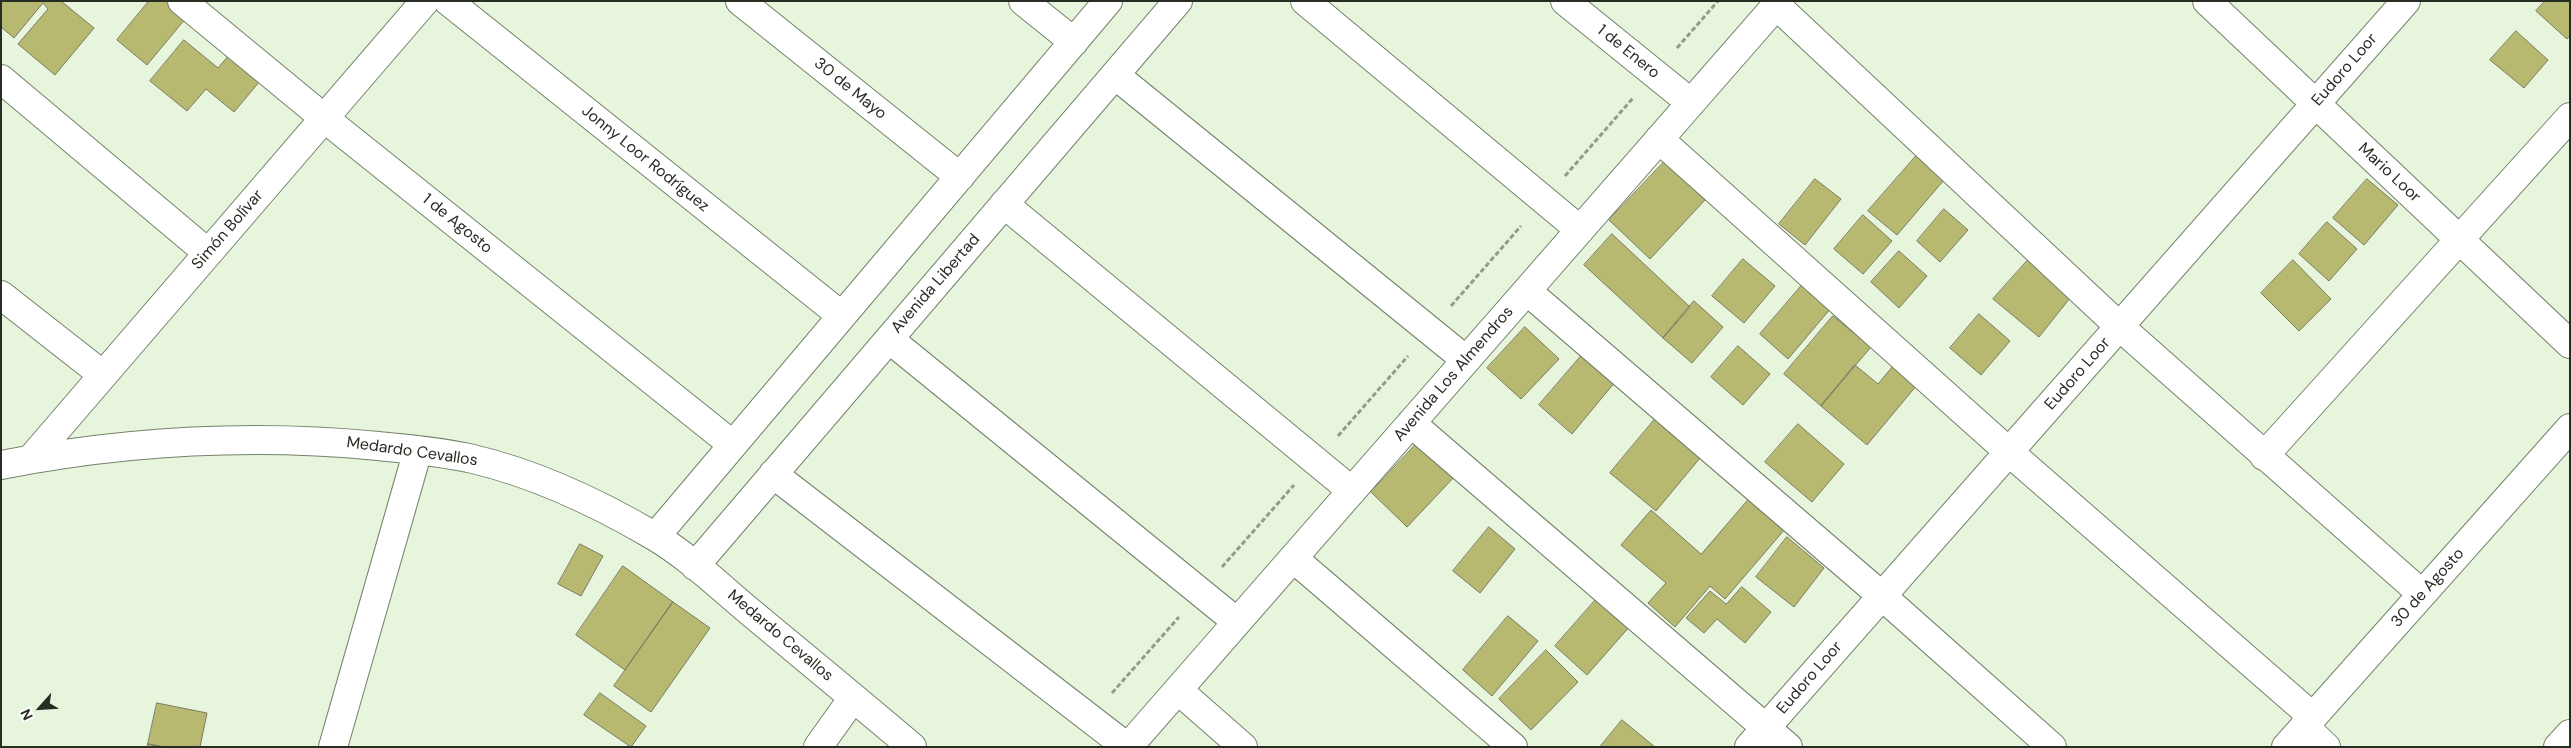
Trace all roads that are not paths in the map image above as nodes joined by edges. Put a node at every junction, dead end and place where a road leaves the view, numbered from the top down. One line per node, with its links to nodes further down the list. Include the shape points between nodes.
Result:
1 (182, 1): 19 (street, 1 de Agosto)
2 (425, 1): 19 (street, Simón Bolívar)
3 (448, 1): 28 (street, Jonny Loor Rodríguez)
4 (740, 1): 21 (street, 30 de Mayo)
5 (1023, 1): 13 (street)
6 (1108, 1): 13 (street)
7 (1178, 1): 14 (street, Avenida Libertad)
8 (1305, 1): 23 (street)
9 (1566, 1): 16 (street, 1 de Enero)
10 (2207, 1): 17 (street, Mario Loor)
11 (2406, 1): 17 (street, Eudoro Loor)
12 (1778, 3): 16 (street, Avenida Los Almendros); 29 (street)
13 (1074, 42): 21 (street)
14 (1115, 75): 22 (street, Avenida Libertad); 32 (street)
15 (1, 79): 25 (street)
16 (1691, 102): 20 (street, Avenida Los Almendros)
17 (2316, 104): 24 (street, Mario Loor); 29 (street, Eudoro Loor)
18 (2570, 117): 24 (street)
19 (324, 118): 25 (street, Simón Bolívar); 36 (street, 1 de Agosto)
20 (1659, 139): 23 (street, Avenida Los Almendros); 38 (street)
21 (960, 177): 28 (street)
22 (1004, 204): 30 (street, Avenida Libertad); 43 (street)
23 (1580, 230): 26 (street, Avenida Los Almendros)
24 (2460, 241): 31 (street, Mario Loor); 39 (street)
25 (208, 253): 33 (street, Simón Bolívar)
26 (1527, 291): 32 (street, Avenida Los Almendros); 48 (street)
27 (1, 295): 33 (street)
28 (842, 316): 36 (street)
29 (2119, 326): 38 (street, Eudoro Loor); 39 (street)
30 (889, 339): 42 (street, Avenida Libertad); 49 (street)
31 (2570, 344)
32 (1466, 360): 34 (street, Avenida Los Almendros)
33 (104, 375): 40 (street, Simón Bolívar)
34 (1411, 423): 43 (street, Avenida Los Almendros); 54 (street)
35 (2570, 428): 47 (street, 30 de Agosto)
36 (733, 445): 44 (street)
37 (418, 450): 40 (street, Medardo Cevallos, via 259,440 144,446); 44 (street, Medardo Cevallos, via 472,459 530,475); 55 (street)
38 (2009, 452): 48 (street, Eudoro Loor); 52 (street)
39 (2264, 456): 47 (street)
40 (32, 459): 41 (street, Medardo Cevallos)
41 (1, 465)
42 (774, 474): 46 (street, Avenida Libertad); 58 (street)
43 (1352, 491): 45 (street, Avenida Los Almendros)
44 (656, 536): 46 (street, Medardo Cevallos)
45 (1293, 558): 49 (street, Avenida Los Almendros); 60 (street)
46 (695, 566): 51 (street, Medardo Cevallos)
47 (2422, 594): 52 (street, 30 de Agosto)
48 (1882, 596): 54 (street, Eudoro Loor); 62 (street)
49 (1238, 622): 50 (street, Avenida Los Almendros)
50 (1178, 690): 58 (street, Avenida Los Almendros); 59 (street)
51 (854, 698): 56 (street); 57 (street, Medardo Cevallos)
52 (2308, 722): 63 (street, 30 de Agosto); 64 (street)
53 (2570, 734): 65 (street)
54 (1757, 737): 61 (street)
55 (333, 747)
56 (818, 747)
57 (912, 747)
58 (1128, 747)
59 (1243, 747)
60 (1513, 747)
61 (1788, 747)
62 (2052, 747)
63 (2286, 747)
64 (2326, 747)
65 (2558, 747)

